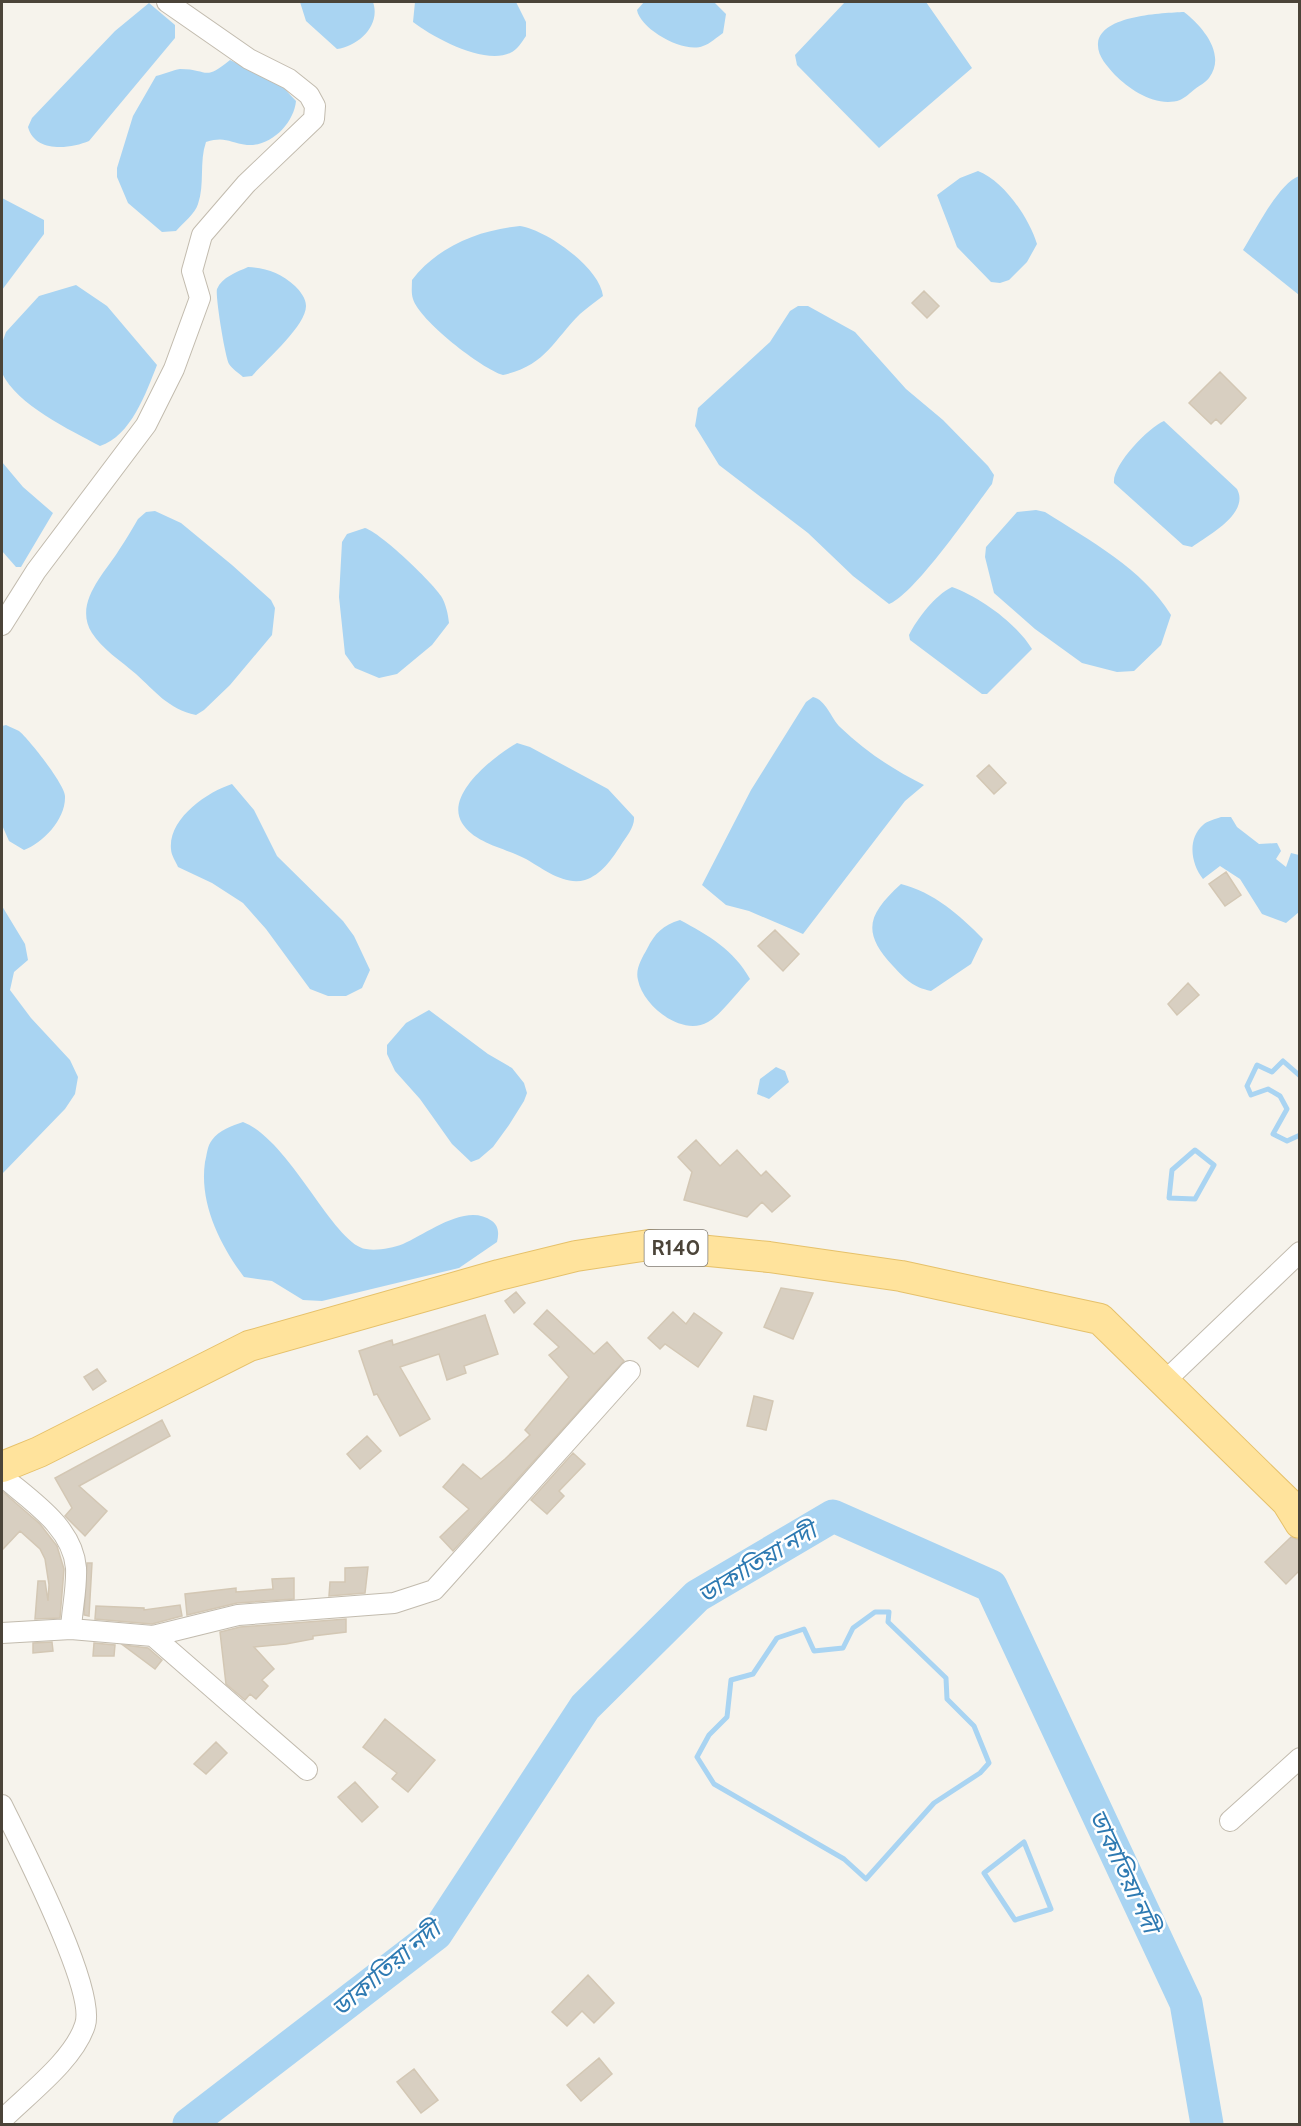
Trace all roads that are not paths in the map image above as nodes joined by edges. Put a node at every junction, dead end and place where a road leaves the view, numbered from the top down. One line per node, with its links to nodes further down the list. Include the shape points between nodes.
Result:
1 (167, 2): 2 (street, via 309,95 315,106 314,119 246,184 202,235 192,271 200,298 165,388 146,425 36,570)
2 (2, 625)
3 (1299, 1252): 5 (street)
4 (630, 1371): 11 (street, via 434,1590 394,1603 238,1615)
5 (1164, 1382): 6 (main road, R140, via 1100,1319 901,1276 649,1245 576,1256 499,1275 249,1346); 8 (main road, R140, via 1287,1502)
6 (2, 1467)
7 (2, 1476): 9 (street, via 50,1518 69,1543 76,1568)
8 (1299, 1523)
9 (71, 1629): 10 (street); 11 (street)
10 (2, 1634)
11 (153, 1636): 13 (street)
12 (1299, 1758): 15 (street)
13 (307, 1770)
14 (2, 1804): 16 (street, via 60,1925 81,1988 86,2023 70,2053)
15 (1230, 1821)
16 (2, 2120)

